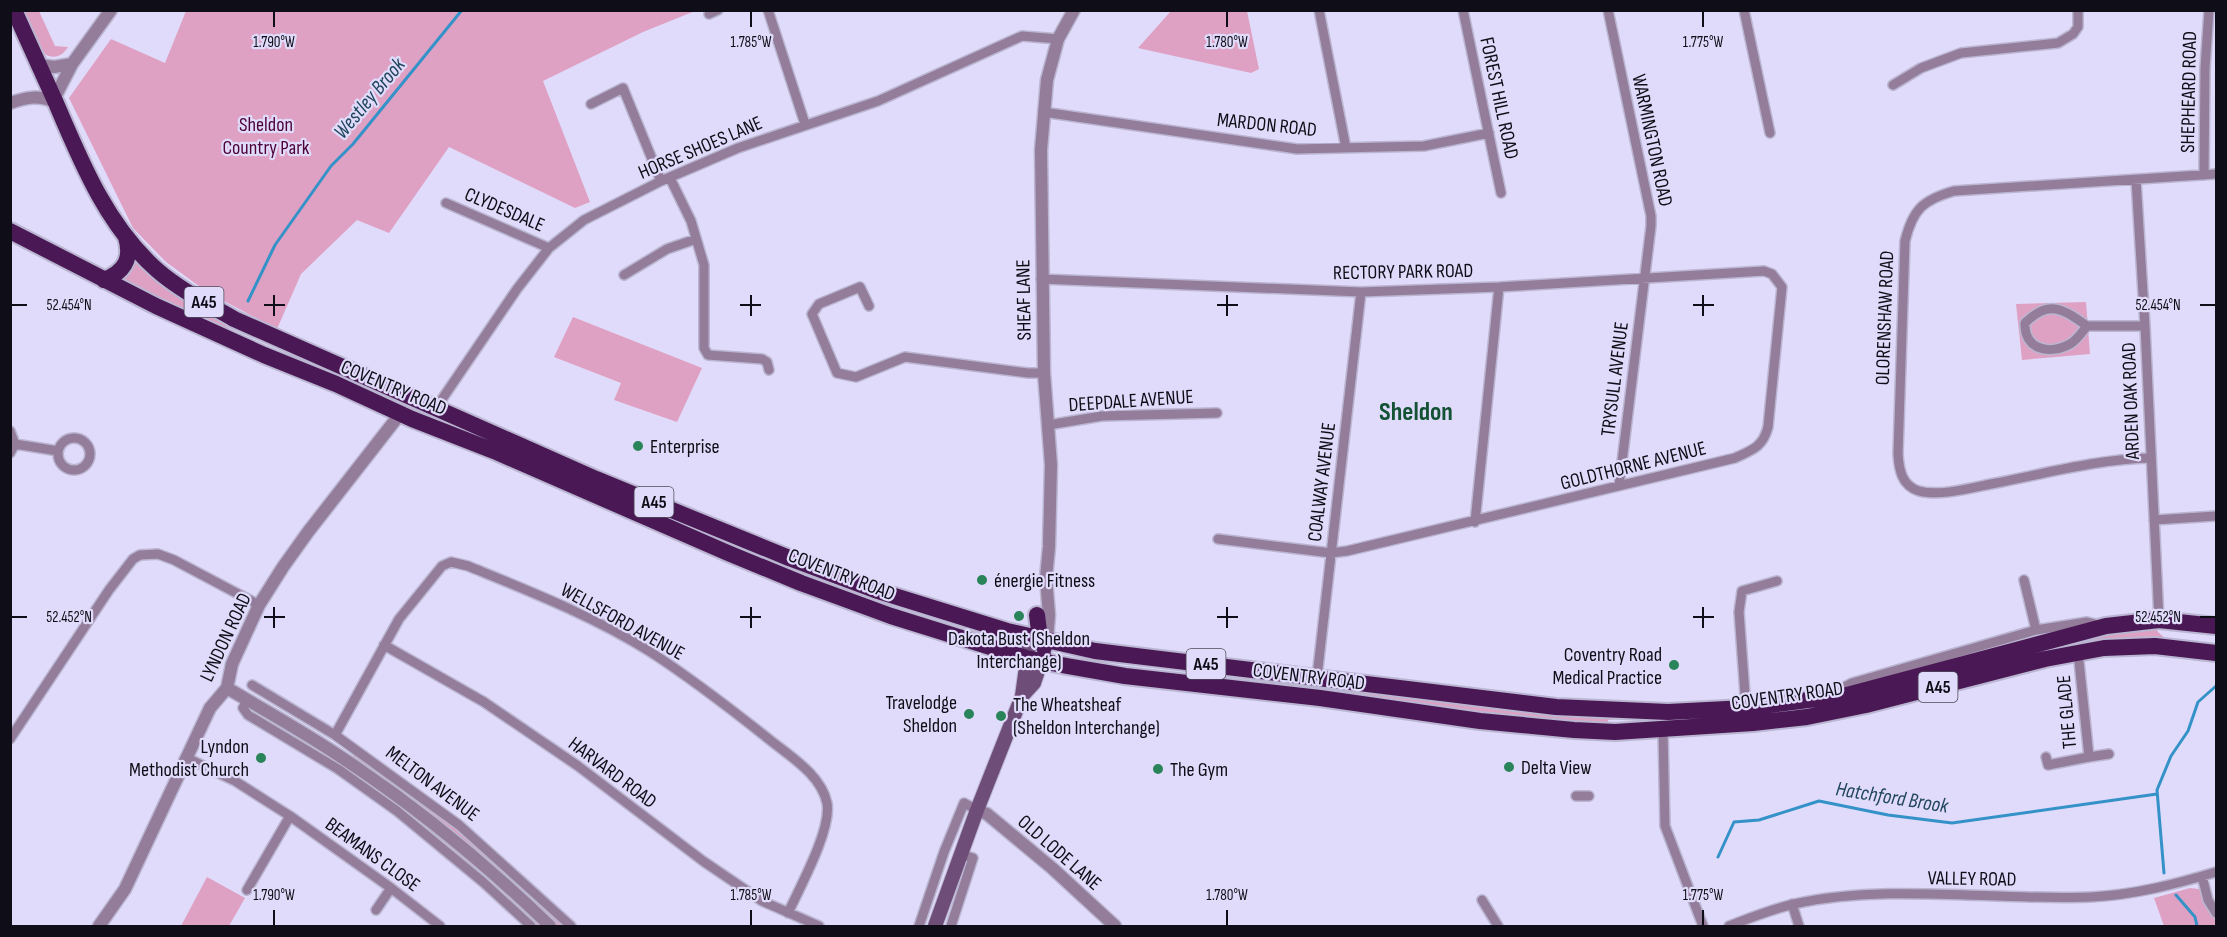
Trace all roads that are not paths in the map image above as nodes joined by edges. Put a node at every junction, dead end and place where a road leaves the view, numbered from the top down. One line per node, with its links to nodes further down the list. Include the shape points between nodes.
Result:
1 (14, 10): 17 (highway, COVENTRY ROAD / A45)
2 (111, 10): 16 (street)
3 (718, 10): 12 (street)
4 (768, 10): 23 (street)
5 (1074, 10): 13 (street, SHEAF LANE)
6 (1319, 10): 26 (street)
7 (1463, 10): 24 (street, FOREST HILL ROAD)
8 (1608, 10): 39 (street, WARMINGTON ROAD, via 1651,216)
9 (1744, 10): 25 (street)
10 (2078, 10): 18 (street, via 2078,27 2058,43 1961,53 1921,68)
11 (2209, 10): 14 (street, SHEPHEARD ROAD)
12 (708, 14)
13 (1058, 39): 22 (street, SHEAF LANE); 23 (street, HORSE SHOES LANE, via 1022,36 878,101)
14 (2206, 46): 15 (street); 28 (street, SHEPHEARD ROAD)
15 (2217, 46)
16 (72, 64): 17 (street); 19 (street)
17 (40, 65): 19 (highway, COVENTRY ROAD / A45)
18 (1893, 86)
19 (54, 100): 20 (street, via 37,97); 34 (highway, COVENTRY ROAD / A45, via 77,155)
20 (10, 103)
21 (591, 104): 29 (street, via 623,88)
22 (1042, 112): 26 (street, MARDON ROAD, via 1297,149); 40 (street, SHEAF LANE)
23 (805, 124): 29 (street, HORSE SHOES LANE)
24 (1489, 133): 26 (street, MARDON ROAD, via 1424,146); 31 (street, FOREST HILL ROAD)
25 (1770, 133)
26 (1346, 148)
27 (2217, 174): 28 (street, OLORENSHAW ROAD)
28 (2204, 175): 30 (street, OLORENSHAW ROAD)
29 (666, 179): 35 (street, via 691,221); 36 (street, HORSE SHOES LANE, via 584,220)
30 (2136, 180): 47 (street, ARDEN OAK ROAD); 57 (street, OLORENSHAW ROAD, via 1954,191 1936,196 1919,208 1905,241 1898,454 1905,482 1926,492 1952,491 2107,461)
31 (1501, 193)
32 (446, 203): 36 (street, CLYDESDALE)
33 (10, 231): 41 (highway, A45)
34 (125, 236): 41 (highway, via 127,262); 45 (highway, COVENTRY ROAD / A45, via 157,270)
35 (696, 239): 38 (street, via 667,249); 48 (street, via 704,265 704,348 708,355 762,359)
36 (549, 248): 50 (street, HORSE SHOES LANE)
37 (1764, 271): 39 (street, RECTORY PARK ROAD); 58 (street, GOLDTHORNE AVENUE, via 1778,279 1782,293 1768,427 1761,444 1735,458)
38 (624, 275)
39 (1646, 277): 42 (street, RECTORY PARK ROAD); 58 (street, TRYSULL AVENUE)
40 (1041, 279): 43 (street, RECTORY PARK ROAD); 49 (street, SHEAF LANE)
41 (104, 280): 52 (highway, COVENTRY ROAD / A45, via 264,356)
42 (1499, 287): 43 (street, RECTORY PARK ROAD); 61 (street)
43 (1361, 292): 63 (street, COALWAY AVENUE)
44 (868, 306): 49 (street, via 860,287 819,303 812,314 837,373 856,377 905,357)
45 (234, 319): 50 (highway, COVENTRY ROAD / A45); 52 (highway, via 261,340 397,401)
46 (2087, 326): 46 (street, via 2070,343 2055,349 2036,346 2025,329 2030,318 2051,308 2060,309); 47 (street)
47 (2145, 326): 57 (street, ARDEN OAK ROAD)
48 (769, 370)
49 (1044, 373): 53 (street, SHEAF LANE)
50 (436, 408): 73 (highway, COVENTRY ROAD / A45, via 596,479 875,590 901,605)
51 (1217, 413): 53 (street, DEEPDALE AVENUE, via 1102,416)
52 (400, 414): 66 (street, LYNDON ROAD, via 308,532); 73 (highway, COVENTRY ROAD / A45, via 801,583 891,616)
53 (1048, 425): 67 (street, SHEAF LANE, via 1050,501)
54 (10, 431): 55 (street)
55 (13, 449): 56 (street)
56 (58, 451)
57 (2151, 458): 60 (street, ARDEN OAK ROAD)
58 (1619, 486): 61 (street, GOLDTHORNE AVENUE)
59 (2217, 516): 60 (street)
60 (2154, 520): 68 (street, ARDEN OAK ROAD)
61 (1475, 522): 63 (street, GOLDTHORNE AVENUE)
62 (1218, 539): 63 (street, GOLDTHORNE AVENUE)
63 (1330, 554): 78 (street, COALWAY AVENUE)
64 (2024, 580): 71 (street)
65 (1777, 581): 81 (street, via 1742,591 1739,612)
66 (259, 605): 77 (street, LYNDON ROAD, via 232,664); 86 (street, via 174,560 158,554 140,555 110,590)
67 (1042, 615): 73 (highway)
68 (2159, 620): 69 (highway, COVENTRY ROAD / A45); 70 (highway, COVENTRY ROAD / A45); 75 (highway, via 2174,639 2203,644)
69 (2106, 626): 71 (street, COVENTRY ROAD, via 2087,622); 80 (highway, COVENTRY ROAD / A45)
70 (2217, 626)
71 (2037, 630): 80 (street, COVENTRY ROAD, via 1852,683)
72 (384, 645): 84 (street, WELLSFORD AVENUE); 105 (street, HARVARD ROAD, via 484,702 578,766 703,861 762,901); 105 (street, WELLSFORD AVENUE, via 437,571 451,562 546,598 648,651 735,712 798,763 823,791 826,826)
73 (1037, 651): 78 (highway, COVENTRY ROAD / A45, via 1137,656 1167,667); 78 (highway, COVENTRY ROAD / A45, via 1125,676); 95 (main road)
74 (2078, 652): 75 (highway, COVENTRY ROAD / A45, via 2155,646); 83 (highway, COVENTRY ROAD / A45, via 1807,717); 89 (street, THE GLADE)
75 (2214, 653)
76 (256, 687): 82 (street, MELTON AVENUE)
77 (226, 688): 79 (street, MELTON AVENUE); 91 (street, LYNDON ROAD, via 210,708)
78 (1319, 688): 81 (highway, COVENTRY ROAD / A45, via 1662,712); 83 (highway, COVENTRY ROAD / A45, via 1366,704 1480,721 1574,730)
79 (247, 700): 85 (street, MELTON AVENUE); 109 (street, via 243,708 248,715 338,769 397,811)
80 (1820, 700): 81 (highway, COVENTRY ROAD / A45)
81 (1746, 708)
82 (319, 726): 84 (street, MELTON AVENUE); 85 (street)
83 (1663, 730): 118 (street, via 1665,826)
84 (335, 735): 87 (street, MELTON AVENUE)
85 (309, 736): 92 (street, MELTON AVENUE)
86 (10, 739)
87 (352, 748): 92 (street); 111 (street, MELTON AVENUE, via 459,825)
88 (2109, 754): 89 (street)
89 (2089, 756): 90 (street, THE GLADE, via 2048,765)
90 (2046, 757)
91 (187, 758): 96 (street, BEAMANS CLOSE, via 236,781); 108 (street, LYNDON ROAD, via 125,889)
92 (344, 759): 110 (street, MELTON AVENUE, via 439,828)
93 (1576, 795): 94 (street)
94 (1589, 796)
95 (977, 810): 97 (main road); 113 (street, via 964,803); 116 (street, OLD LODE LANE, via 1052,868)
96 (290, 816): 100 (street, BEAMANS CLOSE); 101 (street)
97 (960, 854): 114 (main road); 115 (street, via 973,858)
98 (2217, 872): 99 (street, VALLEY ROAD)
99 (2202, 876): 103 (street, VALLEY ROAD, via 2142,891 2091,897 1891,895); 106 (street, via 2208,900)
100 (392, 888): 104 (street); 107 (street, BEAMANS CLOSE)
101 (247, 890)
102 (1482, 900): 117 (street)
103 (1792, 904): 119 (street, VALLEY ROAD); 120 (street)
104 (376, 910)
105 (788, 913): 112 (street, HARVARD ROAD)
106 (2217, 913)
107 (436, 925)
108 (99, 927)
109 (531, 927)
110 (550, 927)
111 (571, 927)
112 (819, 927)
113 (920, 927)
114 (935, 927)
115 (951, 927)
116 (1115, 927)
117 (1498, 927)
118 (1703, 927)
119 (1730, 927)
120 (1799, 927)

